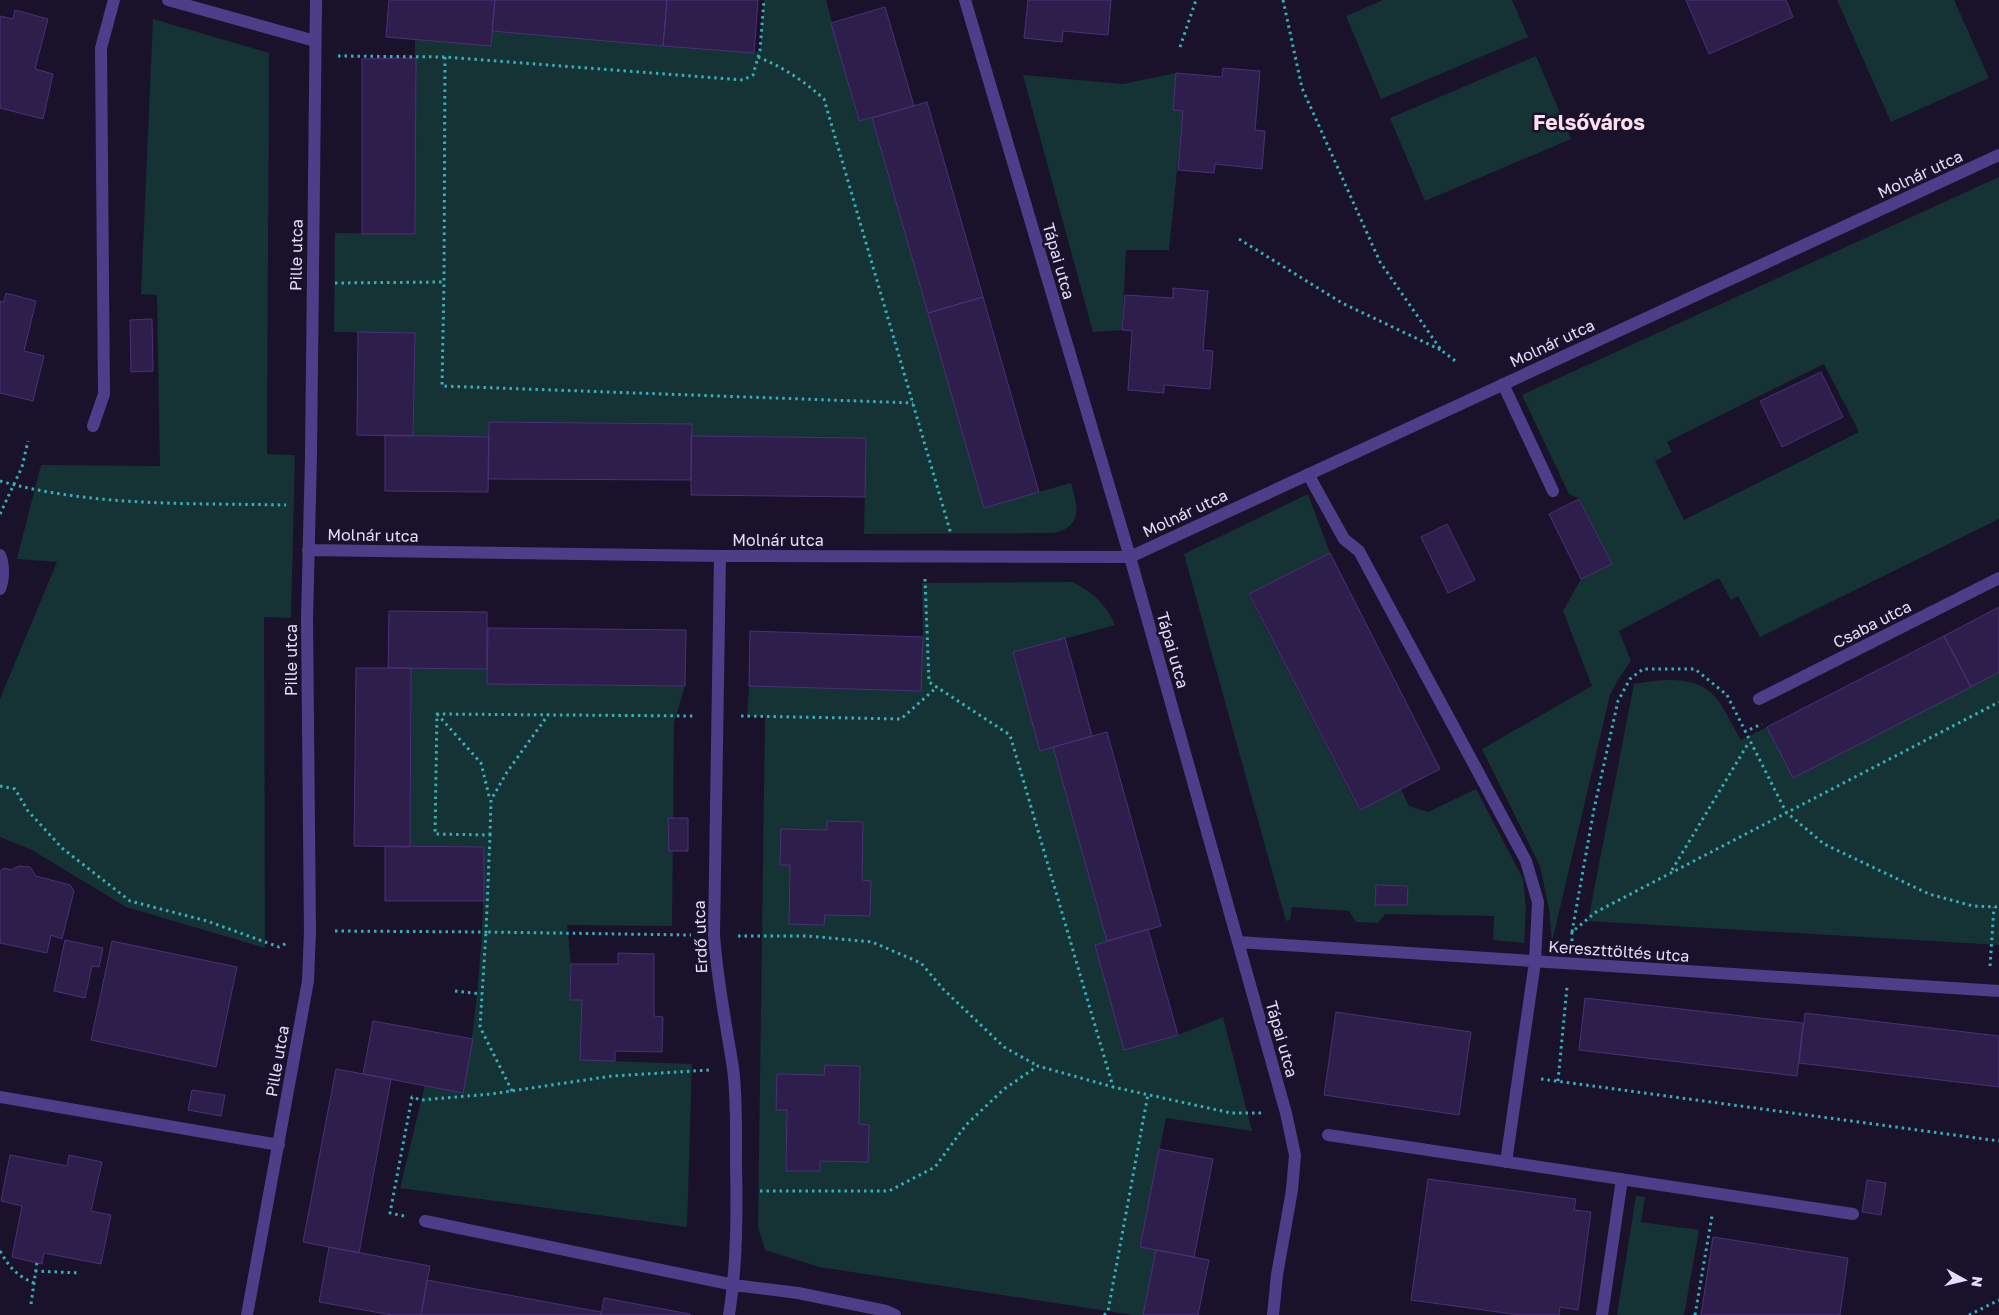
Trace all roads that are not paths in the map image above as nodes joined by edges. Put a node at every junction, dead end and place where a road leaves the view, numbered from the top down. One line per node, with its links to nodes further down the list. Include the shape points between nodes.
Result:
1 (114, 0): 8 (street, via 101,48 104,394)
2 (168, 0): 5 (street)
3 (316, 0): 5 (street, Pille utca)
4 (965, 0): 14 (street, Tápai utca)
5 (315, 41): 11 (street, Pille utca)
6 (1999, 155): 7 (street, Molnár utca)
7 (1503, 384): 9 (street, Molnár utca); 10 (street)
8 (93, 426)
9 (1308, 474): 14 (street, Molnár utca); 19 (street, via 1344,539 1358,551 1526,861 1538,902)
10 (1553, 491)
11 (308, 550): 13 (street, Molnár utca); 23 (street, Pille utca, via 308,981)
12 (0, 555): 16 (street)
13 (720, 556): 14 (street, Molnár utca); 28 (street, Erdő utca, via 714,935 716,968 733,1069 736,1119)
14 (1130, 557): 18 (street, Tápai utca)
15 (1999, 578): 17 (street, Csaba utca)
16 (0, 589)
17 (1759, 699)
18 (1238, 942): 19 (street, Kereszttöltés utca); 32 (street, Tápai utca, via 1295,1155)
19 (1535, 962): 20 (street, Kereszttöltés utca); 24 (street)
20 (1994, 990)
21 (0, 1097): 23 (street)
22 (1328, 1135): 24 (street)
23 (278, 1145): 29 (street, Pille utca)
24 (1506, 1162): 25 (street)
25 (1622, 1179): 26 (street); 33 (street)
26 (1853, 1214)
27 (425, 1221): 28 (street)
28 (734, 1285): 30 (street, Erdő utca); 31 (street, via 798,1294)
29 (247, 1315)
30 (729, 1315)
31 (895, 1315)
32 (1274, 1315)
33 (1602, 1315)

